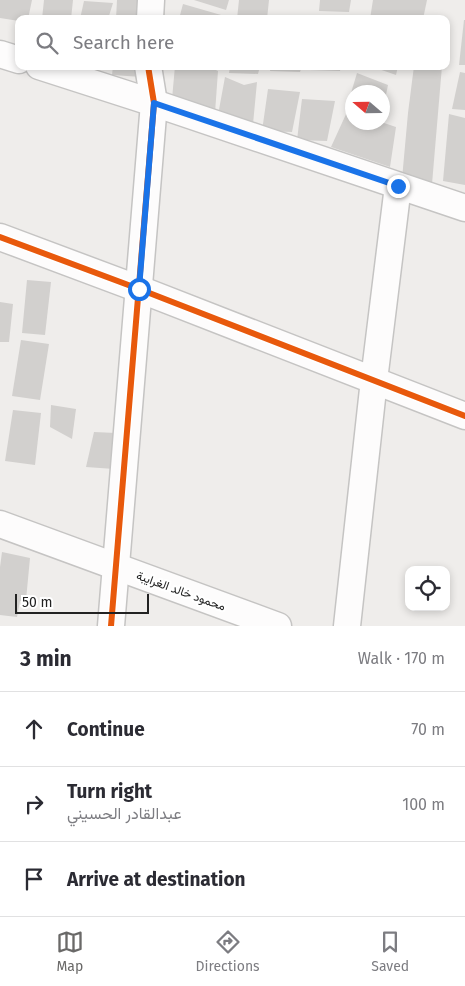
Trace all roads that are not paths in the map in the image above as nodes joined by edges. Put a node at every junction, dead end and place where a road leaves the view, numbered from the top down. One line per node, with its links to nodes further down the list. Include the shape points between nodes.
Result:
1 (152, 0): 2 (street)
2 (150, 15)
3 (0, 54): 4 (street)
4 (15, 59)
5 (51, 70): 7 (street)
6 (149, 70): 7 (street)
7 (154, 103): 8 (street); 11 (street)
8 (398, 186): 9 (street); 12 (street)
9 (465, 208)
10 (0, 237): 11 (street)
11 (139, 289): 12 (street); 15 (street)
12 (374, 380): 13 (street); 18 (street)
13 (465, 416)
14 (0, 524): 15 (street, محمود خالد الغرايبة)
15 (116, 567): 16 (street); 17 (street, محمود خالد الغرايبة)
16 (111, 626)
17 (278, 626)
18 (347, 626)

